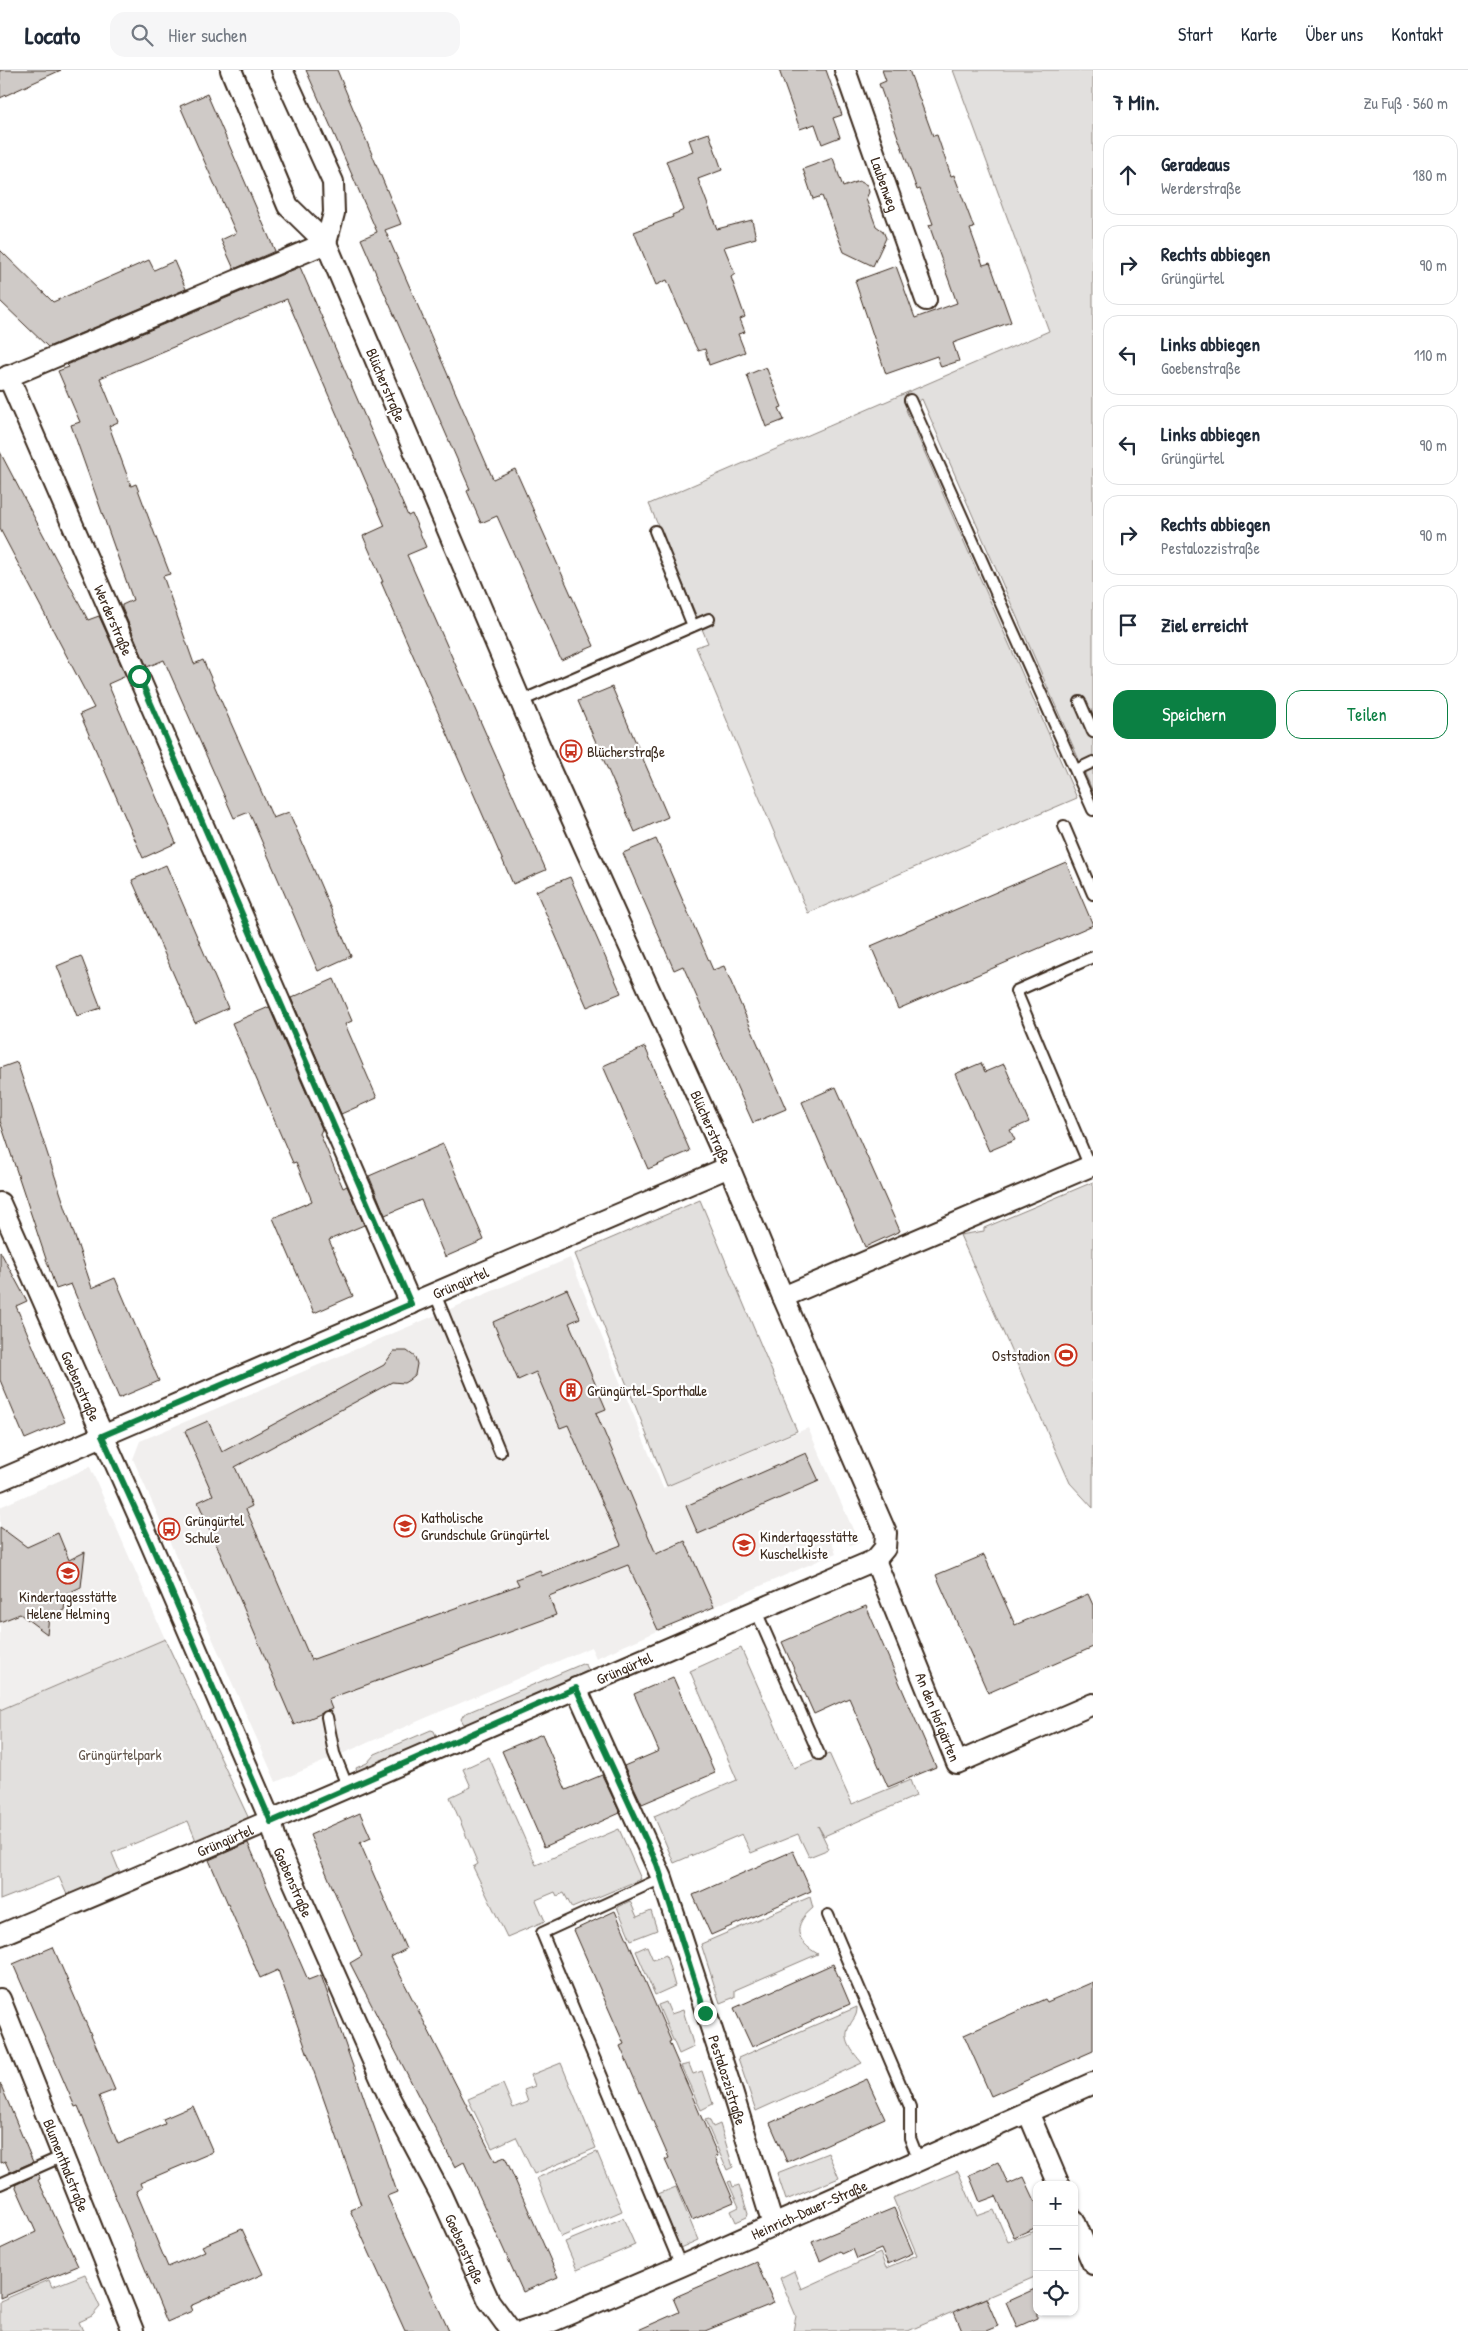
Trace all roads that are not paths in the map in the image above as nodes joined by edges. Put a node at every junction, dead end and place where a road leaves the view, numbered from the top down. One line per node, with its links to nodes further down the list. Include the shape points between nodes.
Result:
1 (231, 70): 4 (street, Blücherstraße, via 288,206)
2 (282, 70): 4 (street, via 333,182 334,213)
3 (845, 70): 5 (street, Laubenweg)
4 (326, 243): 6 (street, Werderstraße); 11 (street, Blücherstraße)
5 (926, 300)
6 (4, 378): 25 (street, Werderstraße)
7 (910, 400): 15 (lane)
8 (655, 531): 10 (lane)
9 (709, 619): 10 (lane)
10 (693, 626): 11 (lane)
11 (521, 701): 21 (street, Blücherstraße)
12 (1080, 702): 13 (lane)
13 (1093, 732)
14 (1093, 762): 15 (lane)
15 (1076, 770): 16 (lane)
16 (1093, 810)
17 (1064, 826): 18 (lane)
18 (1093, 894)
19 (1093, 958): 20 (lane, via 1016,991)
20 (1092, 1166): 24 (street)
21 (729, 1167): 23 (street, Grüngürtel); 24 (street, Blücherstraße)
22 (0, 1203): 26 (street, Goebenstraße)
23 (435, 1294): 25 (street, Grüngürtel); 27 (lane)
24 (783, 1297): 29 (street, Blücherstraße, via 886,1533)
25 (411, 1304): 26 (street, Grüngürtel)
26 (102, 1436): 28 (street, Grüngürtel); 36 (street, Goebenstraße)
27 (500, 1452)
28 (0, 1480)
29 (880, 1554): 30 (street, Grüngürtel); 32 (street, An den Hofgärten, via 957,1763)
30 (756, 1611): 31 (street, Grüngürtel); 34 (lane)
31 (576, 1688): 35 (street, Grüngürtel); 37 (street, Pestalozzistraße)
32 (1093, 1704)
33 (328, 1717): 35 (lane, via 334,1754)
34 (819, 1754)
35 (348, 1788): 36 (street, Grüngürtel)
36 (271, 1822): 39 (street, Grüngürtel); 52 (street, Goebenstraße, via 278,1847 390,2099 441,2195 490,2301)
37 (662, 1878): 47 (street, Pestalozzistraße); 50 (lane, via 542,1933)
38 (828, 1915): 44 (lane, via 910,2107 910,2138)
39 (0, 1935)
40 (0, 1999): 43 (street, Blumenthalstraße)
41 (1093, 2083): 42 (street, Heinrich-Dauer-Straße)
42 (1028, 2112): 44 (street, Heinrich-Dauer-Straße); 45 (street)
43 (63, 2156): 46 (lane); 51 (street, Blumenthalstraße)
44 (919, 2161): 47 (street, Heinrich-Dauer-Straße)
45 (1057, 2181)
46 (0, 2184)
47 (773, 2225): 50 (street, Heinrich-Dauer-Straße)
48 (1077, 2226): 49 (street)
49 (1093, 2264)
50 (681, 2266): 53 (street, Heinrich-Dauer-Straße)
51 (133, 2331)
52 (511, 2331)
53 (523, 2331)

